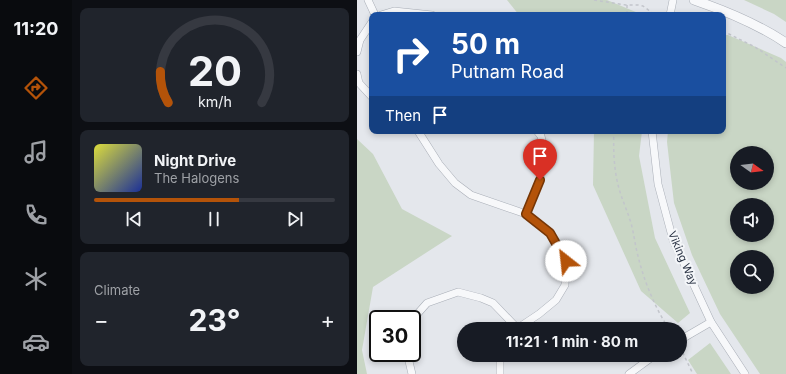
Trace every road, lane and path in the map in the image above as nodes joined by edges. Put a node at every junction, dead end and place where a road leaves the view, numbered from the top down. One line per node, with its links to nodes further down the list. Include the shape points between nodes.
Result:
1 (368, 0): 6 (street)
2 (594, 0): 5 (path)
3 (673, 0): 11 (street)
4 (694, 0): 13 (street)
5 (627, 5): 9 (path); 10 (path, via 643,6)
6 (374, 12)
7 (391, 12): 8 (street)
8 (404, 12)
9 (627, 12)
10 (651, 12)
11 (670, 12)
12 (726, 12): 16 (street)
13 (726, 12)
14 (369, 26): 17 (street, via 360,40)
15 (726, 33): 18 (path)
16 (786, 43)
17 (357, 52)
18 (786, 68)
19 (357, 74): 20 (street, via 359,83)
20 (369, 94)
21 (420, 134): 25 (street, via 455,183 471,194)
22 (539, 134): 25 (street, via 546,157)
23 (614, 134): 29 (path, via 617,174 633,229 637,256)
24 (653, 134): 30 (street, Viking Way, via 658,184 673,240)
25 (526, 214): 28 (street, via 550,233 566,261 565,285 556,300)
26 (421, 310): 27 (street, via 427,303 458,292 493,303)
27 (511, 322)
28 (528, 322)
29 (665, 322)
30 (711, 322): 31 (street); 40 (street, Viking Way)
31 (687, 336)
32 (687, 360): 39 (path)
33 (409, 362): 36 (street)
34 (500, 362): 37 (street)
35 (645, 362): 38 (street)
36 (412, 374)
37 (499, 374)
38 (629, 374)
39 (693, 374)
40 (745, 374)

